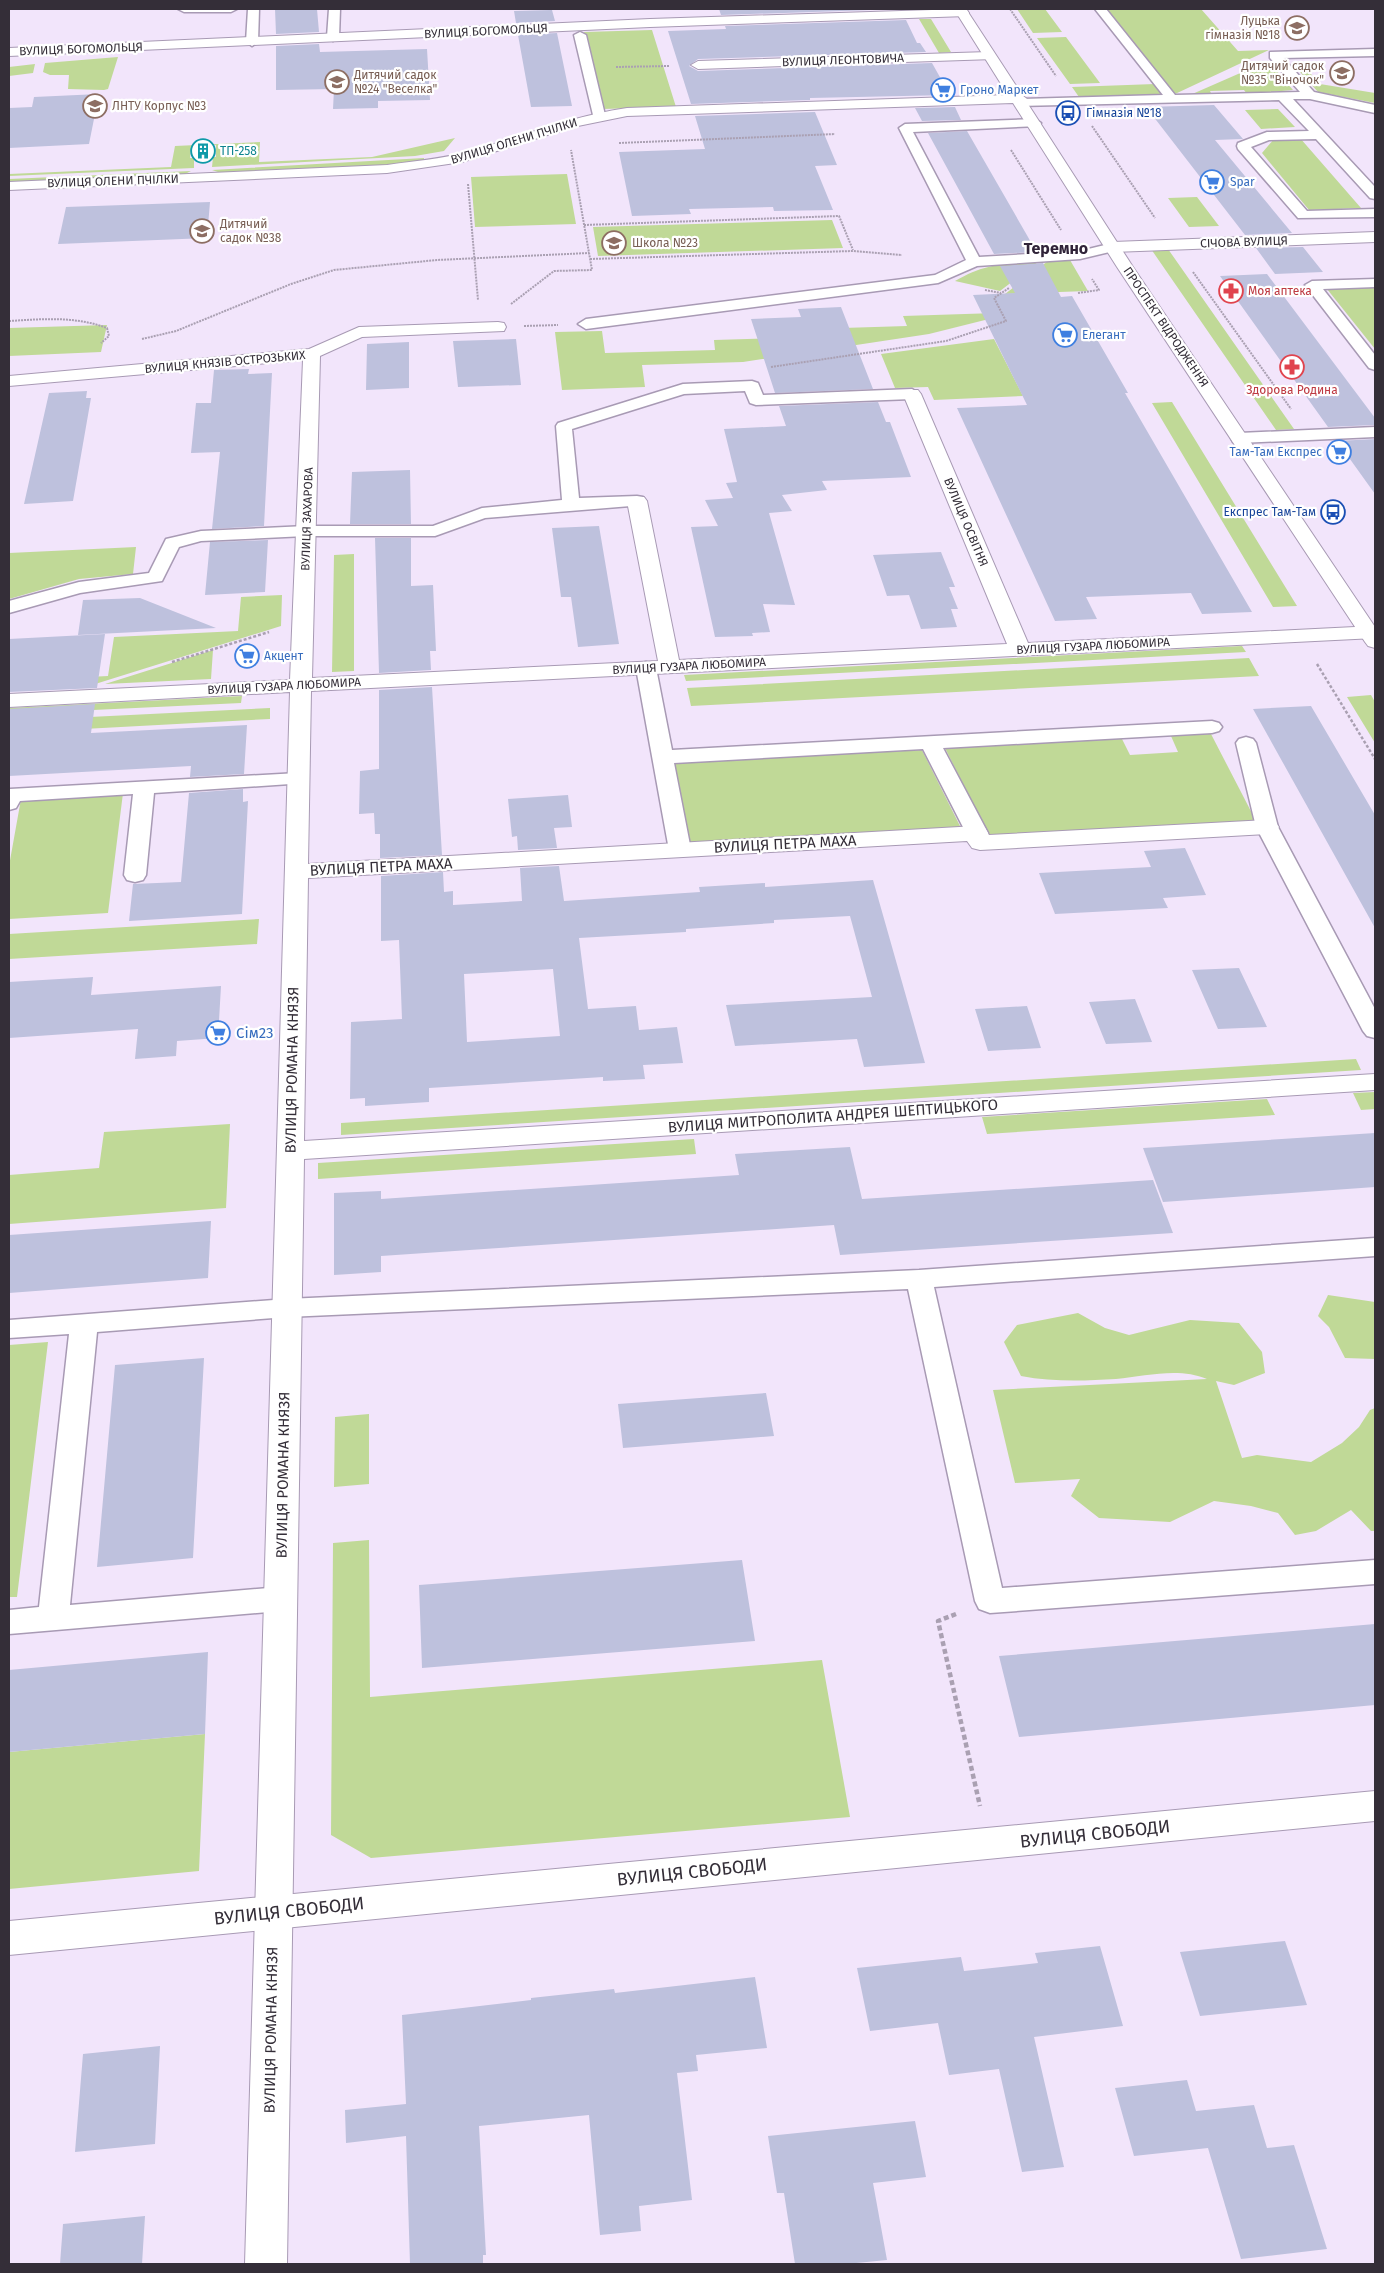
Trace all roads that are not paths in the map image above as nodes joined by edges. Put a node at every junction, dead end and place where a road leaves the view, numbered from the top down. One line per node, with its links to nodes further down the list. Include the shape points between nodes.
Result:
1 (184, 9): 2 (lane)
2 (231, 9)
3 (252, 9): 9 (lane)
4 (334, 9): 8 (lane)
5 (1100, 9): 16 (lane)
6 (961, 11): 8 (street, ВУЛИЦЯ БОГОМОЛЬЦЯ); 12 (street, ПРОСПЕКТ ВІДРОДЖЕННЯ)
7 (580, 35): 19 (lane)
8 (333, 37): 9 (street, ВУЛИЦЯ БОГОМОЛЬЦЯ)
9 (252, 42): 10 (street, ВУЛИЦЯ БОГОМОЛЬЦЯ)
10 (9, 52)
11 (1375, 52): 14 (lane, via 1274,56)
12 (989, 56): 13 (street, ВУЛИЦЯ ЛЕОНТОВИЧА); 17 (street, ПРОСПЕКТ ВІДРОДЖЕННЯ)
13 (698, 65)
14 (1310, 95): 15 (lane); 18 (lane)
15 (1284, 96): 16 (lane); 21 (lane)
16 (1172, 99): 17 (lane)
17 (1021, 101): 19 (street, ВУЛИЦЯ ОЛЕНИ ПЧІЛКИ); 20 (street, ПРОСПЕКТ ВІДРОДЖЕННЯ)
18 (1375, 110)
19 (599, 115): 22 (street, ВУЛИЦЯ ОЛЕНИ ПЧІЛКИ, via 472,155 387,169)
20 (1035, 123): 26 (street, ПРОСПЕКТ ВІДРОДЖЕННЯ); 27 (lane, via 905,128)
21 (1319, 134): 23 (lane); 24 (lane, via 1267,136 1243,146 1303,215)
22 (9, 186)
23 (1375, 195)
24 (1375, 213)
25 (1375, 237): 26 (street, СІЧОВА ВУЛИЦЯ)
26 (1113, 247): 27 (lane, via 1077,255); 36 (street, ПРОСПЕКТ ВІДРОДЖЕННЯ)
27 (974, 262): 29 (lane, via 938,279)
28 (1375, 282): 32 (lane, via 1312,285)
29 (586, 324)
30 (498, 327): 31 (street, ВУЛИЦЯ КНЯЗІВ ОСТРОЗЬКИХ, via 359,332)
31 (312, 354): 33 (street, ВУЛИЦЯ КНЯЗІВ ОСТРОЗЬКИХ); 39 (street, ВУЛИЦЯ ЗАХАРОВА)
32 (1375, 365)
33 (10, 385)
34 (912, 394): 38 (lane, via 756,400 752,386 683,389 564,426); 42 (street, ВУЛИЦЯ ОСВІТНЯ)
35 (1375, 432): 36 (lane)
36 (1240, 438): 41 (street, ПРОСПЕКТ ВІДРОДЖЕННЯ)
37 (637, 501): 38 (lane); 43 (street)
38 (571, 504): 39 (lane, via 482,513 435,531)
39 (306, 531): 40 (lane, via 201,536 172,543 156,577 79,588); 45 (street, ВУЛИЦЯ ЗАХАРОВА)
40 (9, 607)
41 (1373, 636): 42 (street, ВУЛИЦЯ ГУЗАРА ЛЮБОМИРА, via 1300,636)
42 (1020, 650): 43 (street, ВУЛИЦЯ ГУЗАРА ЛЮБОМИРА)
43 (670, 667): 44 (street, ВУЛИЦЯ ГУЗАРА ЛЮБОМИРА)
44 (646, 668): 45 (street, ВУЛИЦЯ ГУЗАРА ЛЮБОМИРА); 50 (lane)
45 (300, 685): 46 (street, ВУЛИЦЯ ГУЗАРА ЛЮБОМИРА); 51 (street, ВУЛИЦЯ РОМАНА КНЯЗЯ)
46 (9, 700)
47 (1212, 727): 48 (lane)
48 (930, 743): 50 (lane); 55 (lane)
49 (1246, 743): 54 (lane)
50 (663, 757): 56 (lane)
51 (298, 779): 52 (lane); 57 (street, ВУЛИЦЯ РОМАНА КНЯЗЯ)
52 (144, 787): 53 (lane, via 10,795); 58 (lane)
53 (9, 804)
54 (1267, 827): 55 (street, via 980,843); 59 (lane)
55 (977, 833): 56 (street, ВУЛИЦЯ ПЕТРА МАХА)
56 (680, 850): 57 (street, ВУЛИЦЯ ПЕТРА МАХА)
57 (296, 872): 61 (street, ВУЛИЦЯ РОМАНА КНЯЗЯ)
58 (134, 875)
59 (1375, 1031)
60 (1375, 1082): 61 (street, ВУЛИЦЯ МИТРОПОЛИТА АНДРЕЯ ШЕПТИЦЬКОГО)
61 (290, 1151): 64 (street, ВУЛИЦЯ РОМАНА КНЯЗЯ)
62 (1375, 1247): 63 (lane)
63 (918, 1279): 64 (lane); 67 (lane, via 990,1601)
64 (287, 1308): 65 (lane); 68 (street, ВУЛИЦЯ РОМАНА КНЯЗЯ)
65 (84, 1323): 66 (lane); 69 (lane)
66 (9, 1329)
67 (1375, 1572)
68 (280, 1599): 69 (lane); 72 (street, ВУЛИЦЯ РОМАНА КНЯЗЯ)
69 (52, 1618): 70 (lane)
70 (9, 1622)
71 (1375, 1806): 72 (street, ВУЛИЦЯ СВОБОДИ)
72 (273, 1913): 73 (street, ВУЛИЦЯ СВОБОДИ); 74 (street, ВУЛИЦЯ РОМАНА КНЯЗЯ)
73 (9, 1938)
74 (266, 2264)

